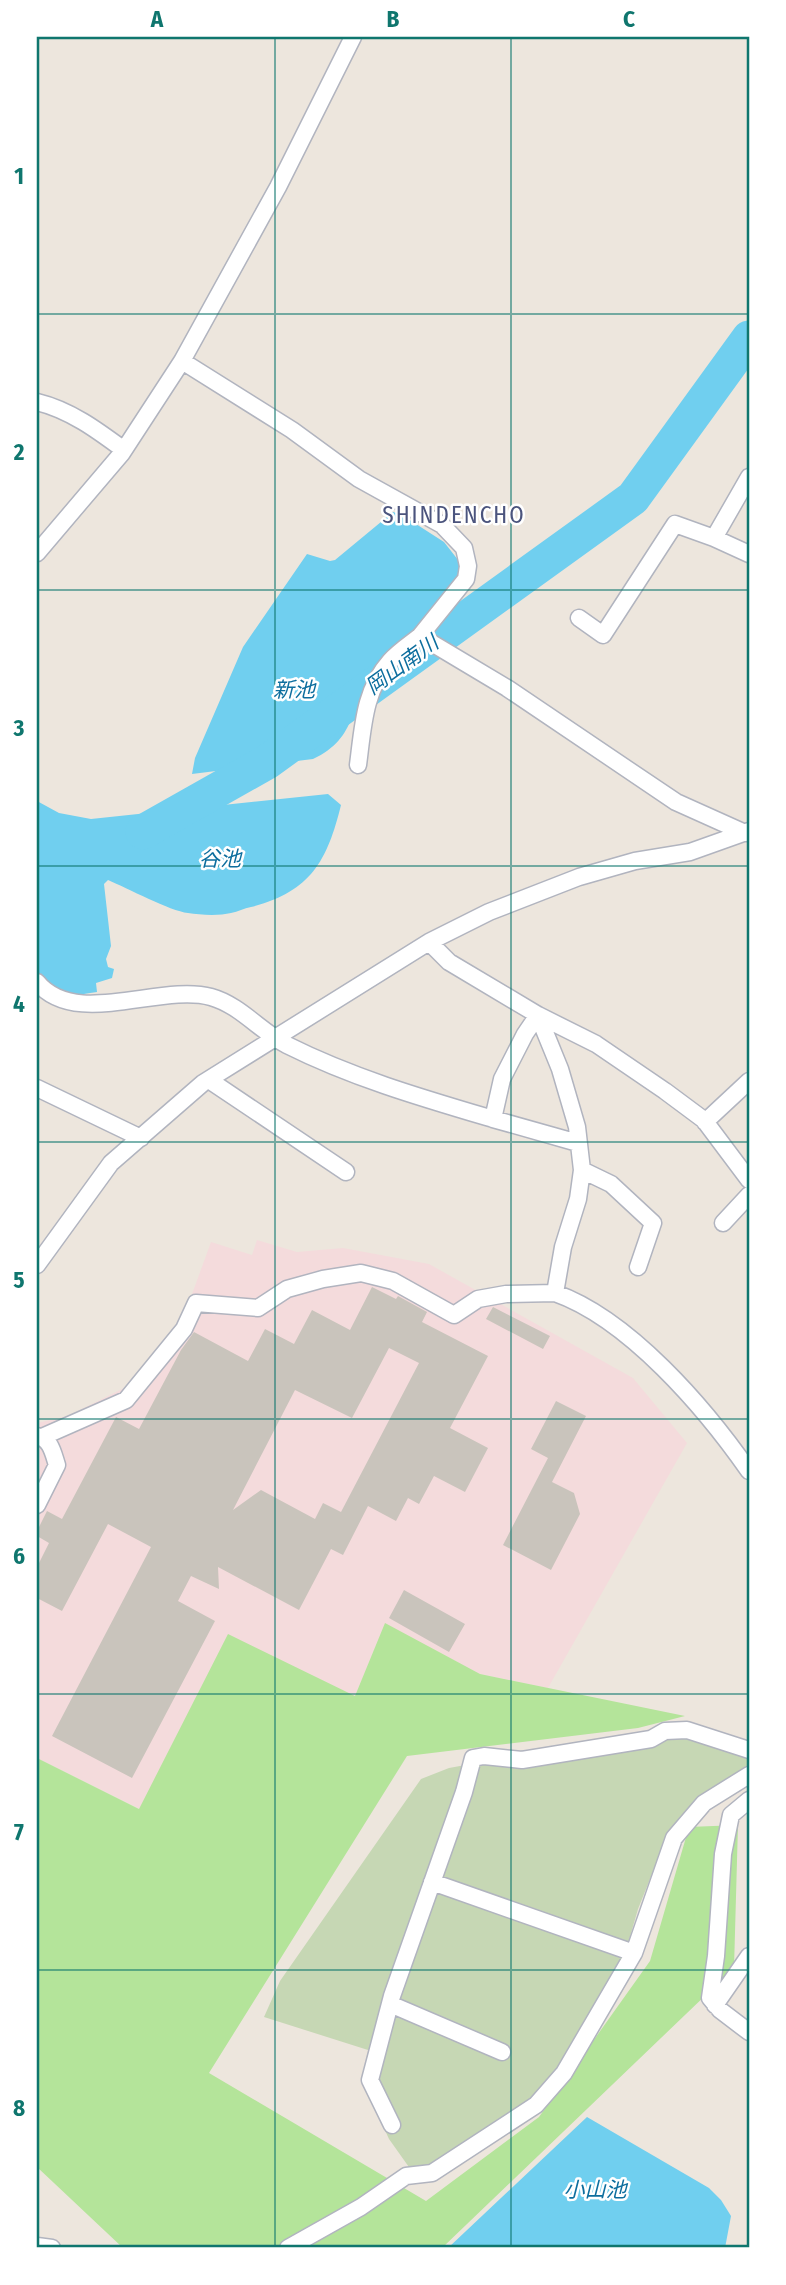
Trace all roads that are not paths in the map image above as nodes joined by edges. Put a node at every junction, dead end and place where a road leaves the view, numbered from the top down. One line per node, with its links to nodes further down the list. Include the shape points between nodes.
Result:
1 (353, 37): 2 (street, via 278,187)
2 (182, 360): 4 (street); 10 (street, via 359,479 442,525 464,548 466,579)
3 (37, 402): 4 (street, via 91,425)
4 (124, 450): 7 (street)
5 (749, 477): 6 (street)
6 (714, 538): 8 (street); 9 (street, via 675,524 603,635)
7 (37, 553)
8 (749, 554)
9 (579, 618)
10 (420, 636): 11 (street, via 393,658 376,683 366,704); 12 (street, via 507,688 676,802)
11 (358, 765)
12 (747, 832): 13 (street, via 690,852 579,877 489,912)
13 (429, 942): 15 (street, via 449,962); 16 (street)
14 (37, 982): 16 (street, via 45,993 67,1001 103,1003 184,994 211,997)
15 (538, 1015): 20 (street, via 502,1079); 21 (street, via 596,1044); 23 (street, via 560,1069)
16 (276, 1037): 17 (street); 20 (street, via 345,1072)
17 (209, 1080): 22 (street); 25 (street)
18 (749, 1081): 21 (street)
19 (37, 1088): 22 (street)
20 (493, 1119): 23 (street)
21 (705, 1122): 26 (street)
22 (141, 1138): 29 (street, via 111,1163)
23 (578, 1143): 24 (street)
24 (582, 1170): 30 (street, via 611,1184 653,1223); 31 (street)
25 (346, 1172)
26 (749, 1180)
27 (749, 1195): 28 (street)
28 (723, 1223)
29 (37, 1265)
30 (638, 1267)
31 (555, 1293): 32 (street, via 478,1299 454,1315 393,1280 360,1273 287,1289 257,1308 196,1303 184,1329 126,1399); 33 (street, via 579,1301 629,1337 681,1387)
32 (39, 1436): 34 (street, via 51,1446 57,1465)
33 (749, 1471)
34 (37, 1505)
35 (749, 1749): 38 (street, via 687,1730 522,1760 473,1758)
36 (749, 1774): 39 (street, via 704,1803 674,1838)
37 (749, 1800): 42 (street, via 731,1815 723,1854 710,1998)
38 (432, 1882): 39 (street); 41 (street)
39 (634, 1953): 48 (street, via 564,2073 536,2105 432,2173 406,2176)
40 (749, 1956): 42 (street)
41 (390, 2004): 44 (street); 45 (street, via 370,2080)
42 (715, 2004): 43 (street)
43 (749, 2032)
44 (502, 2052)
45 (392, 2124)
46 (37, 2246): 47 (street)
47 (52, 2248)
48 (288, 2248)

